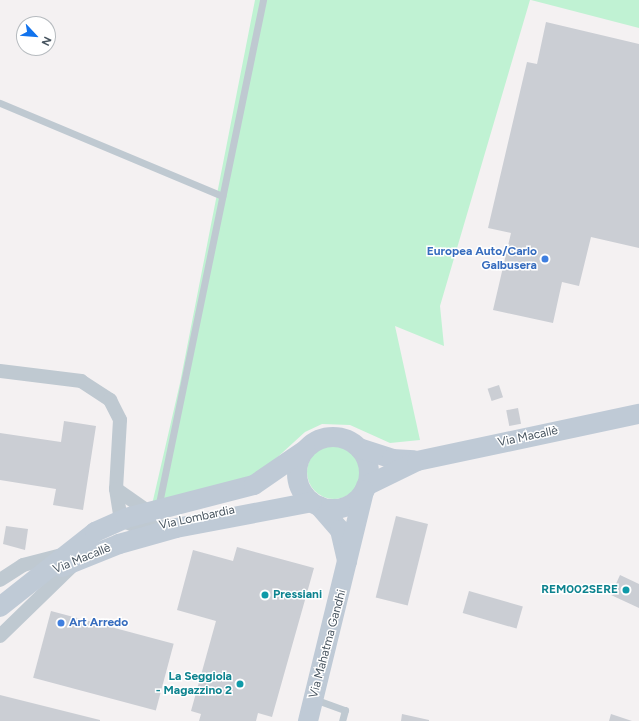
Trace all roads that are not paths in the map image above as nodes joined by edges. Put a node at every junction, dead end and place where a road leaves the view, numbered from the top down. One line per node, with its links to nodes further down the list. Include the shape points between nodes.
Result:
1 (263, 0): 3 (lane)
2 (0, 103): 3 (lane)
3 (222, 196): 13 (lane)
4 (0, 371): 9 (street, via 81,382 110,400 120,420)
5 (639, 414): 8 (street, Via Macallè)
6 (359, 448): 7 (street, via 336,437 320,439); 8 (street, Via Macallè, via 392,459); 10 (street, via 369,468)
7 (305, 450): 11 (street, via 299,462 299,483); 13 (street, Via Macallè, via 254,486)
8 (417, 460): 10 (street, Via Macallè)
9 (116, 489): 13 (street); 14 (street)
10 (365, 489): 11 (street, via 356,500 339,508); 16 (street, Via Mahatma Gandhi)
11 (316, 504): 12 (street, Via Macallè); 16 (street, Via Mahatma Gandhi, via 340,530)
12 (273, 507): 14 (street, Via Lombardia, via 230,509 156,527 138,527); 15 (street, Via Macallè)
13 (153, 511): 14 (street, Via Macallè)
14 (121, 520): 15 (street, Via Macallè, via 95,532)
15 (73, 557): 17 (street, via 23,566); 18 (street, Via Macallè); 19 (street)
16 (348, 567): 20 (street, Via Mahatma Gandhi)
17 (0, 580)
18 (0, 607)
19 (0, 636)
20 (314, 699): 21 (street, Via Mahatma Gandhi); 22 (lane, via 345,710)
21 (308, 721)
22 (342, 721)

